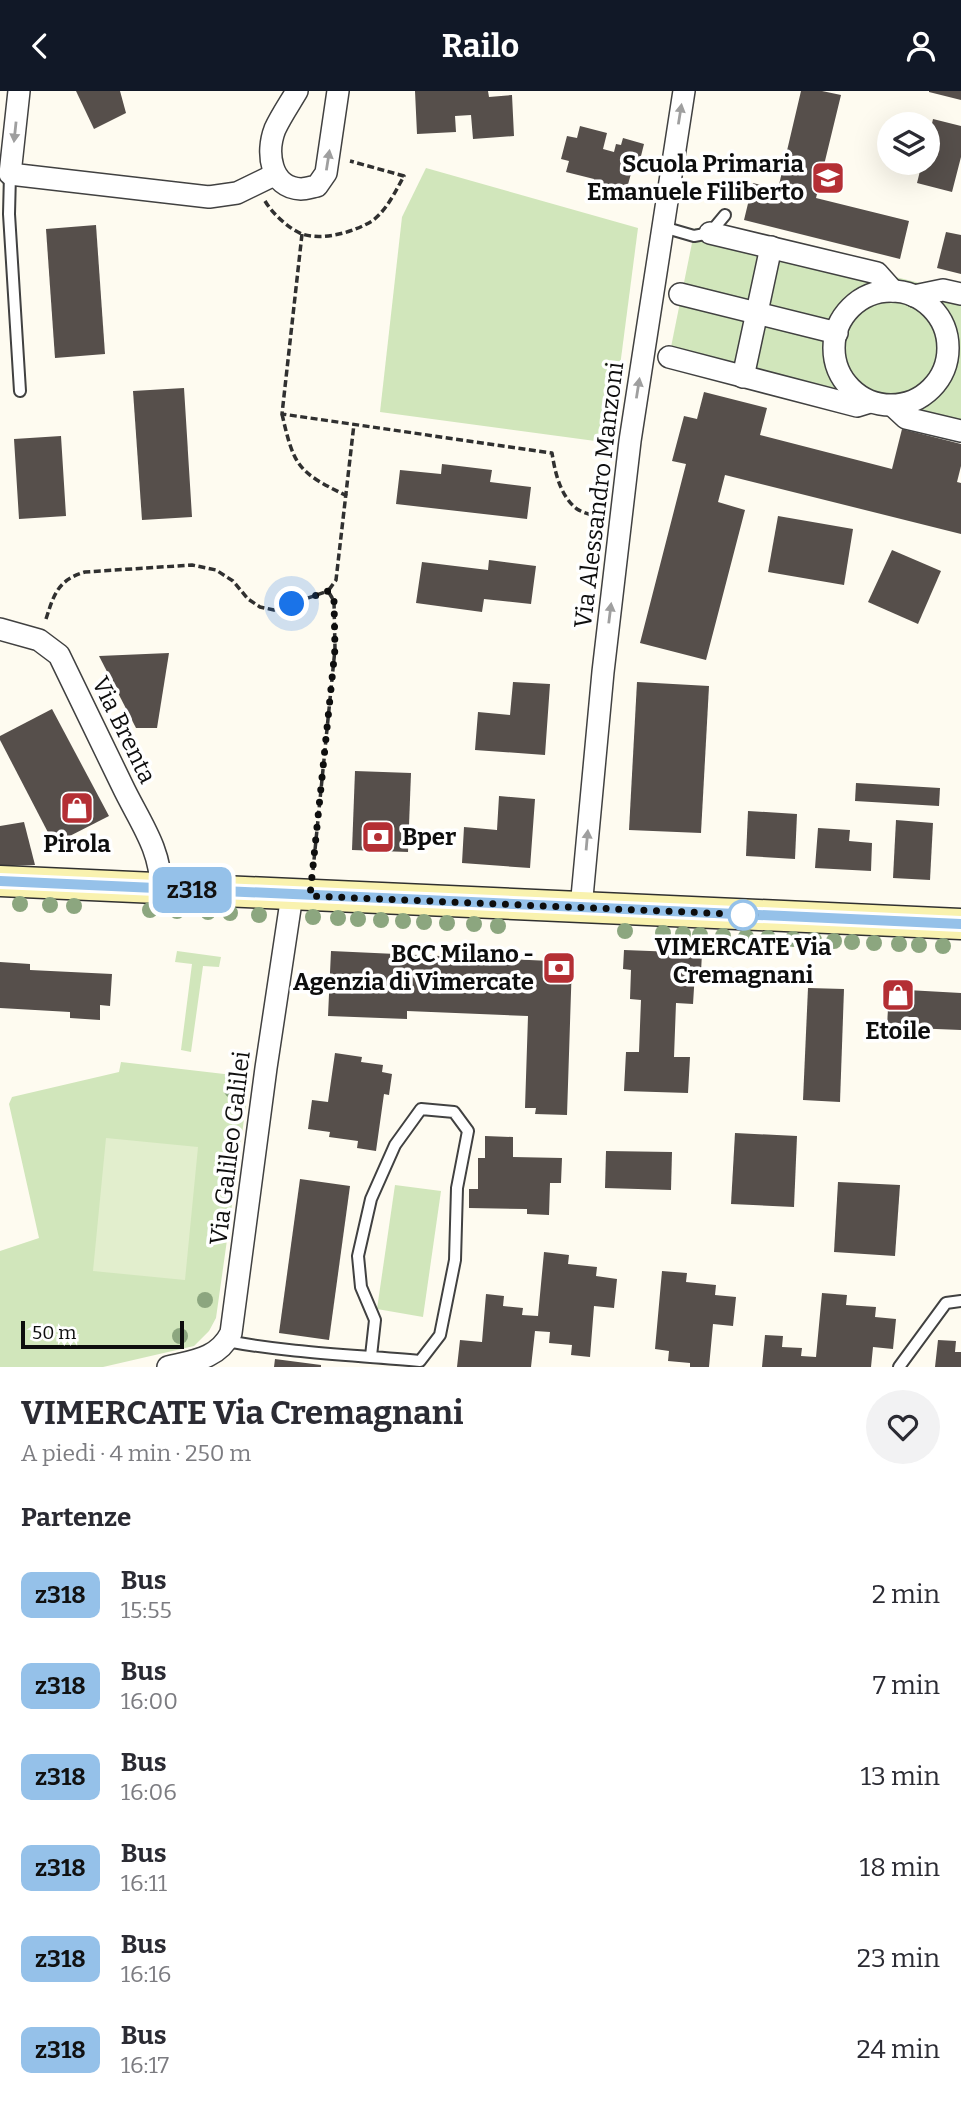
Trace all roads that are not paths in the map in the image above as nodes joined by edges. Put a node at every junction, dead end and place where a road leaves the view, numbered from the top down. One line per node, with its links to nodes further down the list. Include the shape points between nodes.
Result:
1 (19, 91): 5 (street, one-way to 5)
2 (297, 91): 6 (street, via 274,131)
3 (338, 91): 6 (street, one-way to 3, via 285,185 317,186 326,173)
4 (684, 91): 8 (street, Via Alessandro Manzoni, one-way to 4)
5 (10, 174): 6 (street, via 209,197 237,193); 20 (lane)
6 (274, 175)
7 (725, 215): 9 (lane)
8 (663, 227): 9 (lane, via 694,236); 28 (street, Via Alessandro Manzoni, one-way to 8, via 630,441)
9 (710, 233): 10 (street)
10 (771, 247): 11 (street, via 877,273); 15 (street)
11 (893, 291): 14 (street); 16 (street, via 870,295 851,308)
12 (680, 294): 15 (street)
13 (961, 294): 14 (street, via 943,290)
14 (914, 296): 18 (street, via 933,309)
15 (757, 314): 16 (street); 19 (street)
16 (837, 333): 21 (street, via 835,357 841,377)
17 (669, 357): 19 (street)
18 (954, 360): 22 (street, via 916,400)
19 (743, 377): 21 (street, via 857,406)
20 (20, 391)
21 (870, 402): 22 (street)
22 (893, 406): 23 (street, via 906,418)
23 (961, 431)
24 (0, 629): 26 (street, Via Brenta, via 39,640 59,655 154,847)
25 (0, 881): 26 (street)
26 (160, 889): 27 (street)
27 (301, 895): 28 (street); 31 (street, Via Galileo Galilei, via 266,1068 235,1316)
28 (581, 908): 29 (street)
29 (961, 924)
30 (961, 1301): 35 (lane, via 946,1303)
31 (227, 1342): 32 (lane); 34 (street, via 214,1354)
32 (371, 1356): 33 (lane); 33 (lane, via 375,1320 361,1287 358,1256 370,1199 395,1145 421,1109 454,1112 468,1131 457,1188 455,1260 440,1335)
33 (422, 1364)
34 (168, 1367)
35 (899, 1367)

